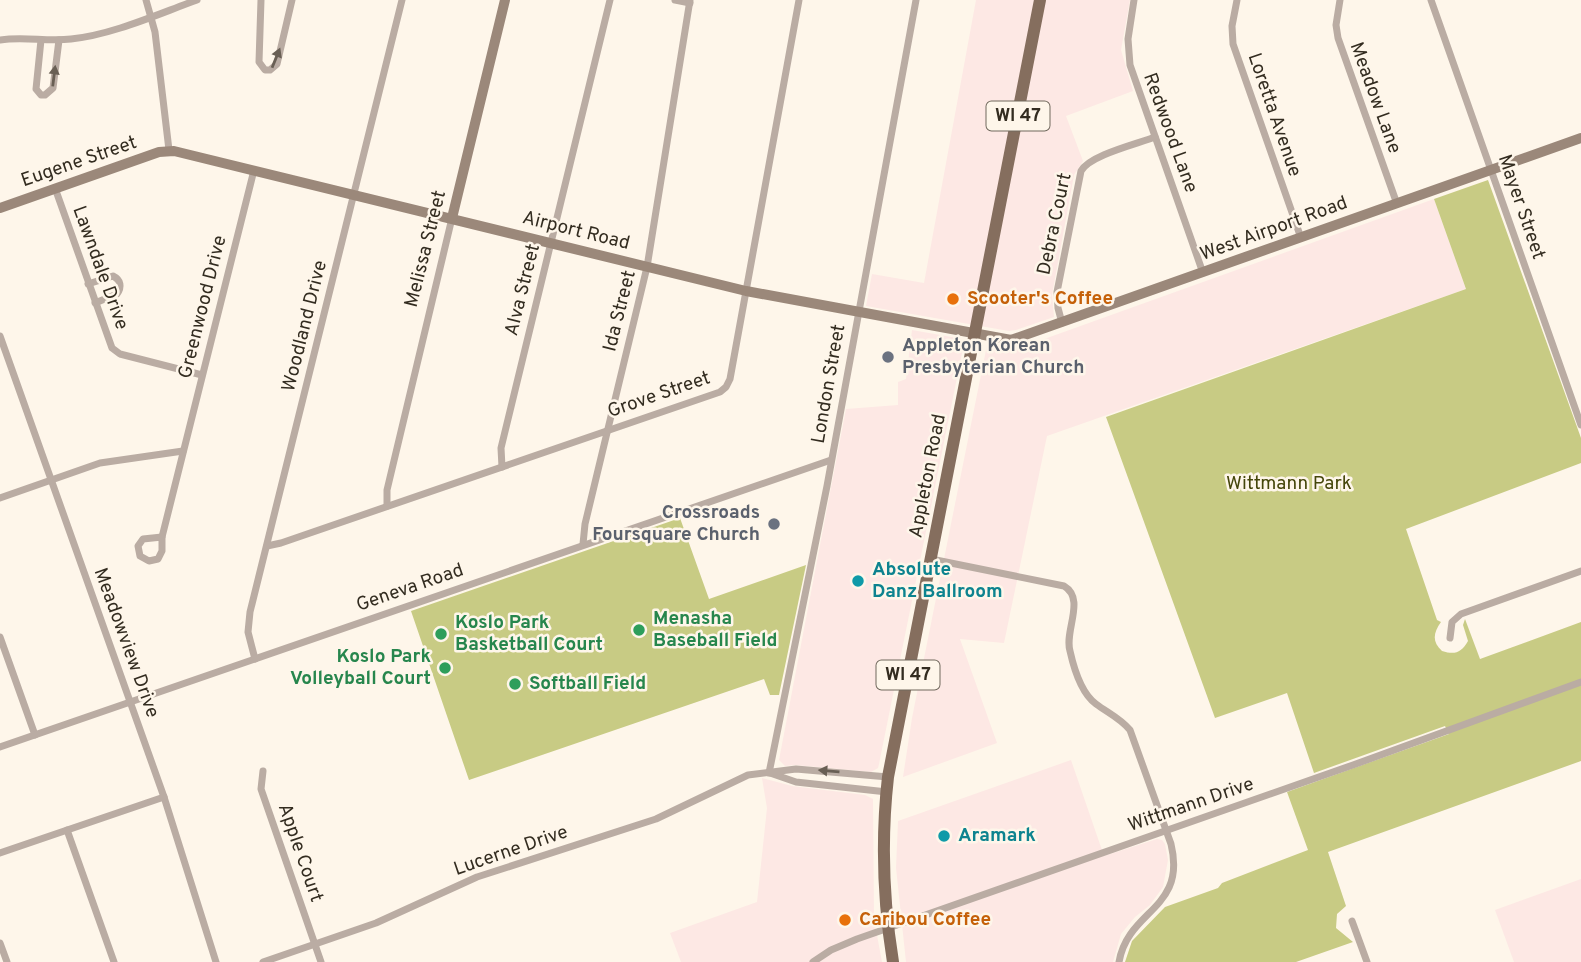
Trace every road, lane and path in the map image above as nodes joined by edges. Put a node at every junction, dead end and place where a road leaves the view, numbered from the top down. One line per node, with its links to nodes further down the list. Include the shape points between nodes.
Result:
1 (146, 0): 17 (street)
2 (197, 0): 17 (street)
3 (261, 0): 4 (street, one-way to 4, via 259,65 265,70 276,64)
4 (292, 0)
5 (402, 0): 27 (street, Woodland Drive)
6 (505, 0): 30 (street, Melissa Street)
7 (610, 0): 32 (street, Alva Street)
8 (675, 0): 16 (street)
9 (799, 0): 36 (street, Grove Street)
10 (916, 0): 38 (street, London Street)
11 (1040, 0): 40 (main road, Appleton Road / WI 47)
12 (1134, 0): 21 (street, Redwood Lane, via 1128,56)
13 (1237, 0): 31 (street, Loretta Avenue, via 1231,26 1233,44)
14 (1339, 0): 28 (street, Meadow Lane, via 1338,38)
15 (1431, 0): 25 (street, Mayer Street)
16 (690, 1): 33 (street, Ida Street)
17 (151, 16): 20 (street); 23 (street)
18 (0, 40): 19 (street)
19 (41, 40): 20 (street); 20 (street, one-way to 20, via 36,89 41,95 52,89)
20 (59, 40)
21 (1156, 138): 34 (street, Redwood Lane); 39 (street, Debra Court, via 1083,166 1057,292)
22 (1581, 138): 25 (street, West Airport Road)
23 (169, 150): 24 (street, Airport Road); 26 (street, Eugene Street)
24 (254, 170): 27 (street, Airport Road); 42 (street, Greenwood Drive)
25 (1491, 170): 28 (street, West Airport Road); 43 (street, Mayer Street)
26 (55, 188): 29 (street, Eugene Street); 35 (street, Lawndale Drive)
27 (353, 195): 30 (street, Airport Road); 53 (street, Woodland Drive)
28 (1396, 204): 31 (street, West Airport Road)
29 (0, 208)
30 (452, 218): 32 (street, Airport Road); 50 (street, Melissa Street, via 387,490)
31 (1301, 238): 34 (street, West Airport Road)
32 (550, 244): 33 (street, Airport Road); 47 (street, Alva Street, via 500,448)
33 (648, 267): 36 (street, Airport Road); 44 (street, Ida Street)
34 (1203, 273): 39 (street, West Airport Road)
35 (88, 284): 37 (street, Lawndale Drive); 37 (street, via 113,276 119,281 117,294)
36 (746, 291): 38 (street, Airport Road); 44 (street, Grove Street, via 726,387)
37 (95, 303): 42 (street, Lawndale Drive, via 117,353)
38 (858, 312): 40 (street, Airport Road); 46 (street, London Street)
39 (1062, 323): 40 (street, West Airport Road, via 1011,340)
40 (976, 334): 54 (main road, Appleton Road / WI 47)
41 (0, 336): 48 (street, Meadowview Drive)
42 (202, 375): 45 (street, Greenwood Drive)
43 (1581, 425)
44 (607, 429): 47 (street, Grove Street); 52 (street, Ida Street)
45 (183, 451): 48 (street, via 100,463); 51 (street, Greenwood Drive)
46 (831, 460): 52 (street, Geneva Road); 64 (street, London Street)
47 (502, 467): 50 (street, Grove Street)
48 (51, 480): 49 (street); 60 (street, Meadowview Drive)
49 (0, 498)
50 (387, 506): 53 (street, Grove Street)
51 (162, 537)
52 (583, 544): 58 (street, Geneva Road)
53 (267, 546): 58 (street, Woodland Drive, via 249,618)
54 (931, 559): 65 (main road, Appleton Road / WI 47); 69 (street, via 1064,586 1072,593 1075,603 1069,646 1084,690 1130,730)
55 (1581, 571): 57 (street, via 1461,614 1452,622)
56 (0, 637): 61 (street)
57 (1450, 638)
58 (255, 659): 60 (street, Geneva Road)
59 (1581, 682): 69 (street, Wittmann Drive)
60 (130, 702): 61 (street, Geneva Road); 67 (street, Meadowview Drive)
61 (35, 735): 62 (street, Geneva Road)
62 (0, 747)
63 (263, 771): 74 (street, Apple Court, via 261,789)
64 (769, 773): 65 (street, Lucerne Drive, one-way to 64, via 796,769); 66 (street, Lucerne Drive, via 796,782); 74 (street, Lucerne Drive, via 748,775 656,819 469,880 391,917)
65 (888, 777): 66 (main road, Appleton Road / WI 47)
66 (887, 792): 72 (main road, Appleton Road / WI 47, via 883,855)
67 (164, 797): 68 (street); 77 (street, Meadowview Drive)
68 (67, 830): 70 (street); 76 (street)
69 (1167, 830): 72 (street, Wittmann Drive); 82 (street, via 1175,859 1171,882 1159,905 1131,932)
70 (0, 853)
71 (1352, 921): 83 (street)
72 (889, 929): 80 (street, Wittmann Drive, via 837,947); 81 (main road, Appleton Road / WI 47)
73 (0, 943): 75 (street)
74 (315, 944): 78 (street, Lucerne Drive); 79 (street, Apple Court)
75 (7, 962)
76 (114, 962)
77 (215, 962)
78 (263, 962)
79 (321, 962)
80 (813, 962)
81 (893, 962)
82 (1119, 962)
83 (1367, 962)

